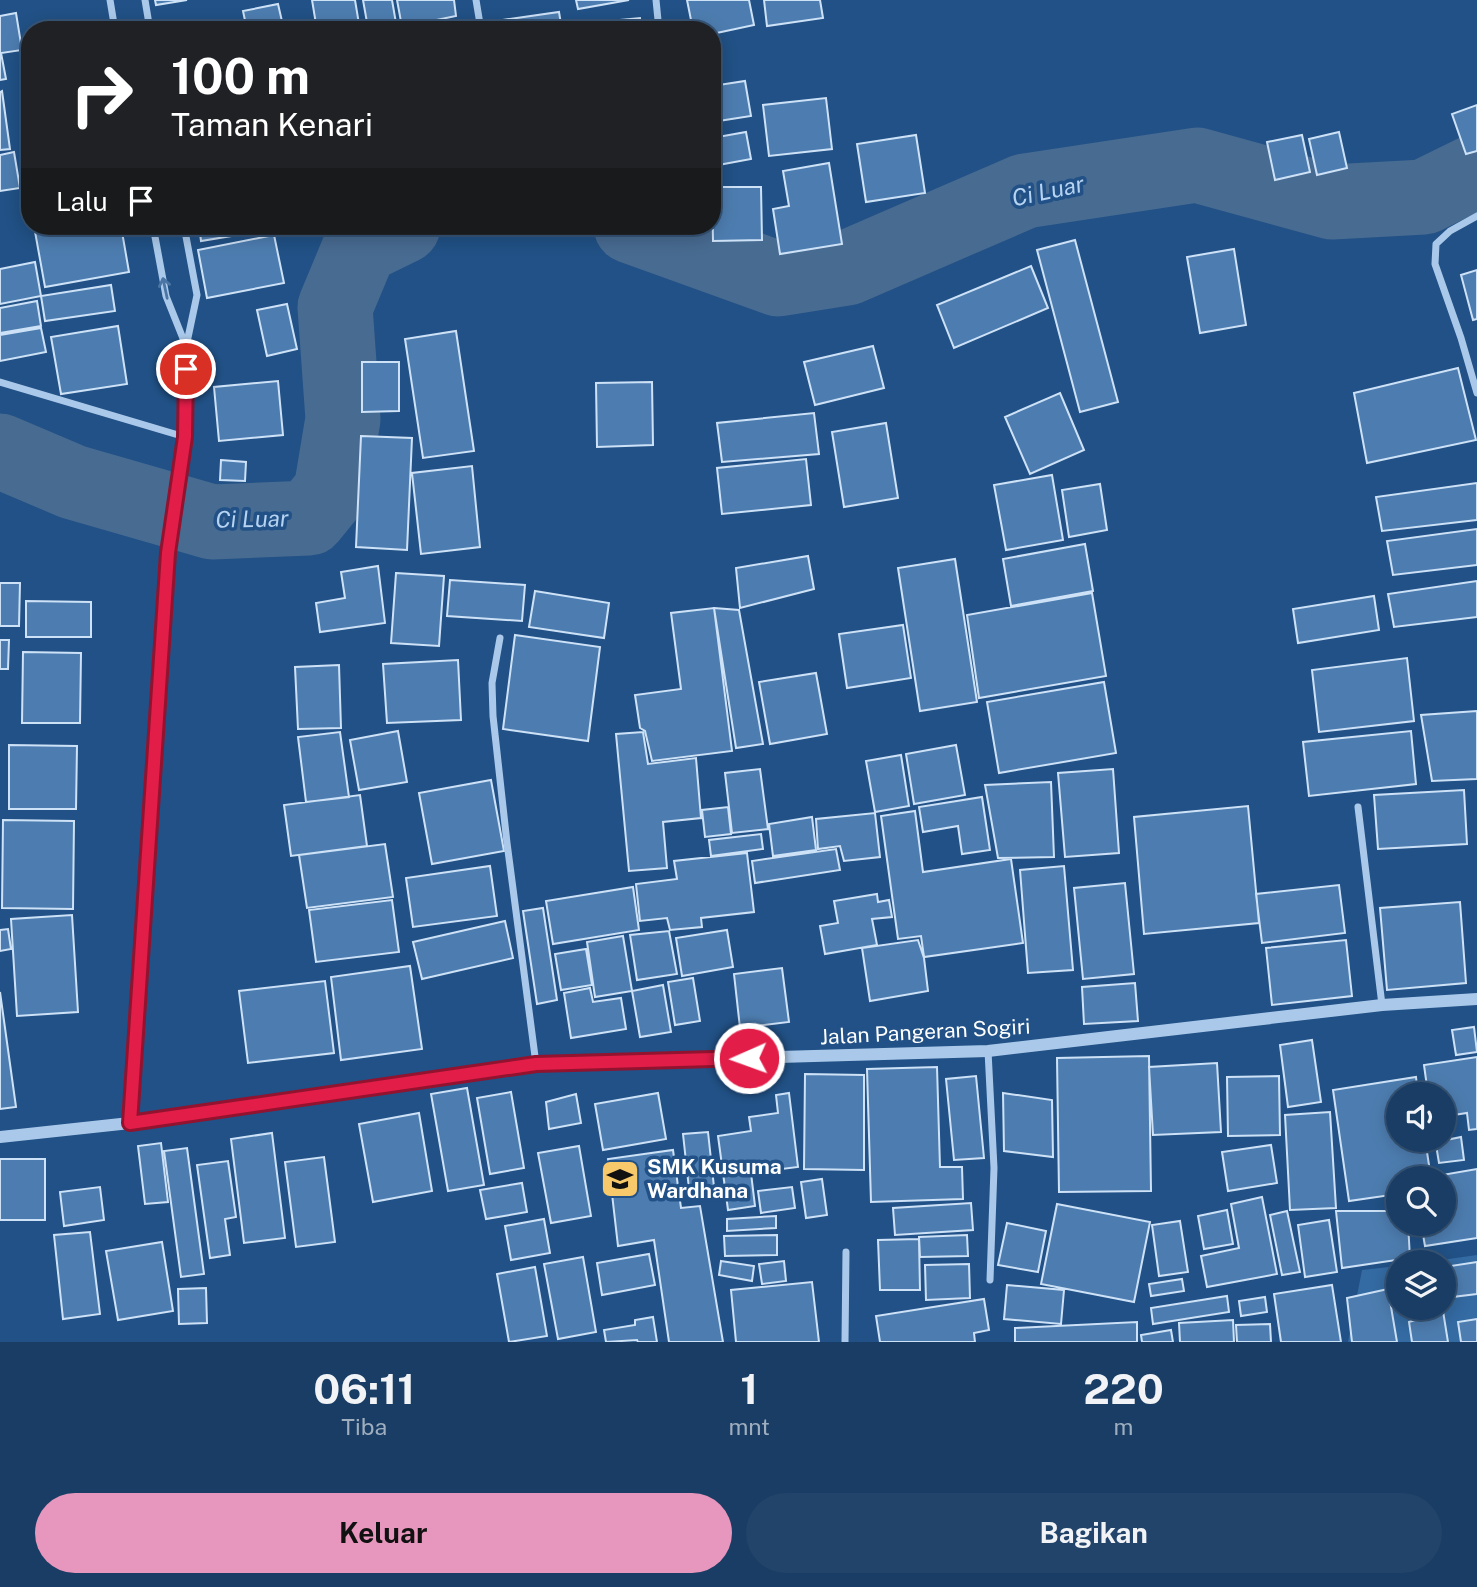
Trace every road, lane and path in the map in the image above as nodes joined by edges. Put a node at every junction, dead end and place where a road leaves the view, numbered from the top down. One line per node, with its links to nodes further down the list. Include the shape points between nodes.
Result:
1 (110, 0): 5 (street)
2 (145, 0): 6 (street)
3 (476, 0): 7 (street)
4 (656, 0): 8 (street)
5 (114, 21)
6 (148, 21)
7 (480, 21)
8 (658, 21)
9 (1477, 216): 14 (street, via 1436,244 1435,264)
10 (155, 235): 12 (street, one-way to 10, via 166,296)
11 (186, 235): 12 (street, via 197,295)
12 (186, 347): 15 (street)
13 (0, 382): 15 (street)
14 (1477, 393)
15 (185, 437): 22 (street, via 168,553)
16 (500, 638): 21 (street, via 492,683 493,716)
17 (1358, 807): 19 (street)
18 (1477, 999): 19 (street, Jalan Pangeran Sogiri)
19 (1382, 1005): 20 (street, Jalan Pangeran Sogiri)
20 (988, 1051): 21 (street, Jalan Pangeran Sogiri); 25 (street, via 994,1168)
21 (536, 1064): 22 (street, Jalan Pangeran Sogiri)
22 (130, 1123): 23 (street, Jalan Pangeran Sogiri)
23 (0, 1137)
24 (846, 1252): 26 (street)
25 (990, 1280)
26 (845, 1342)

